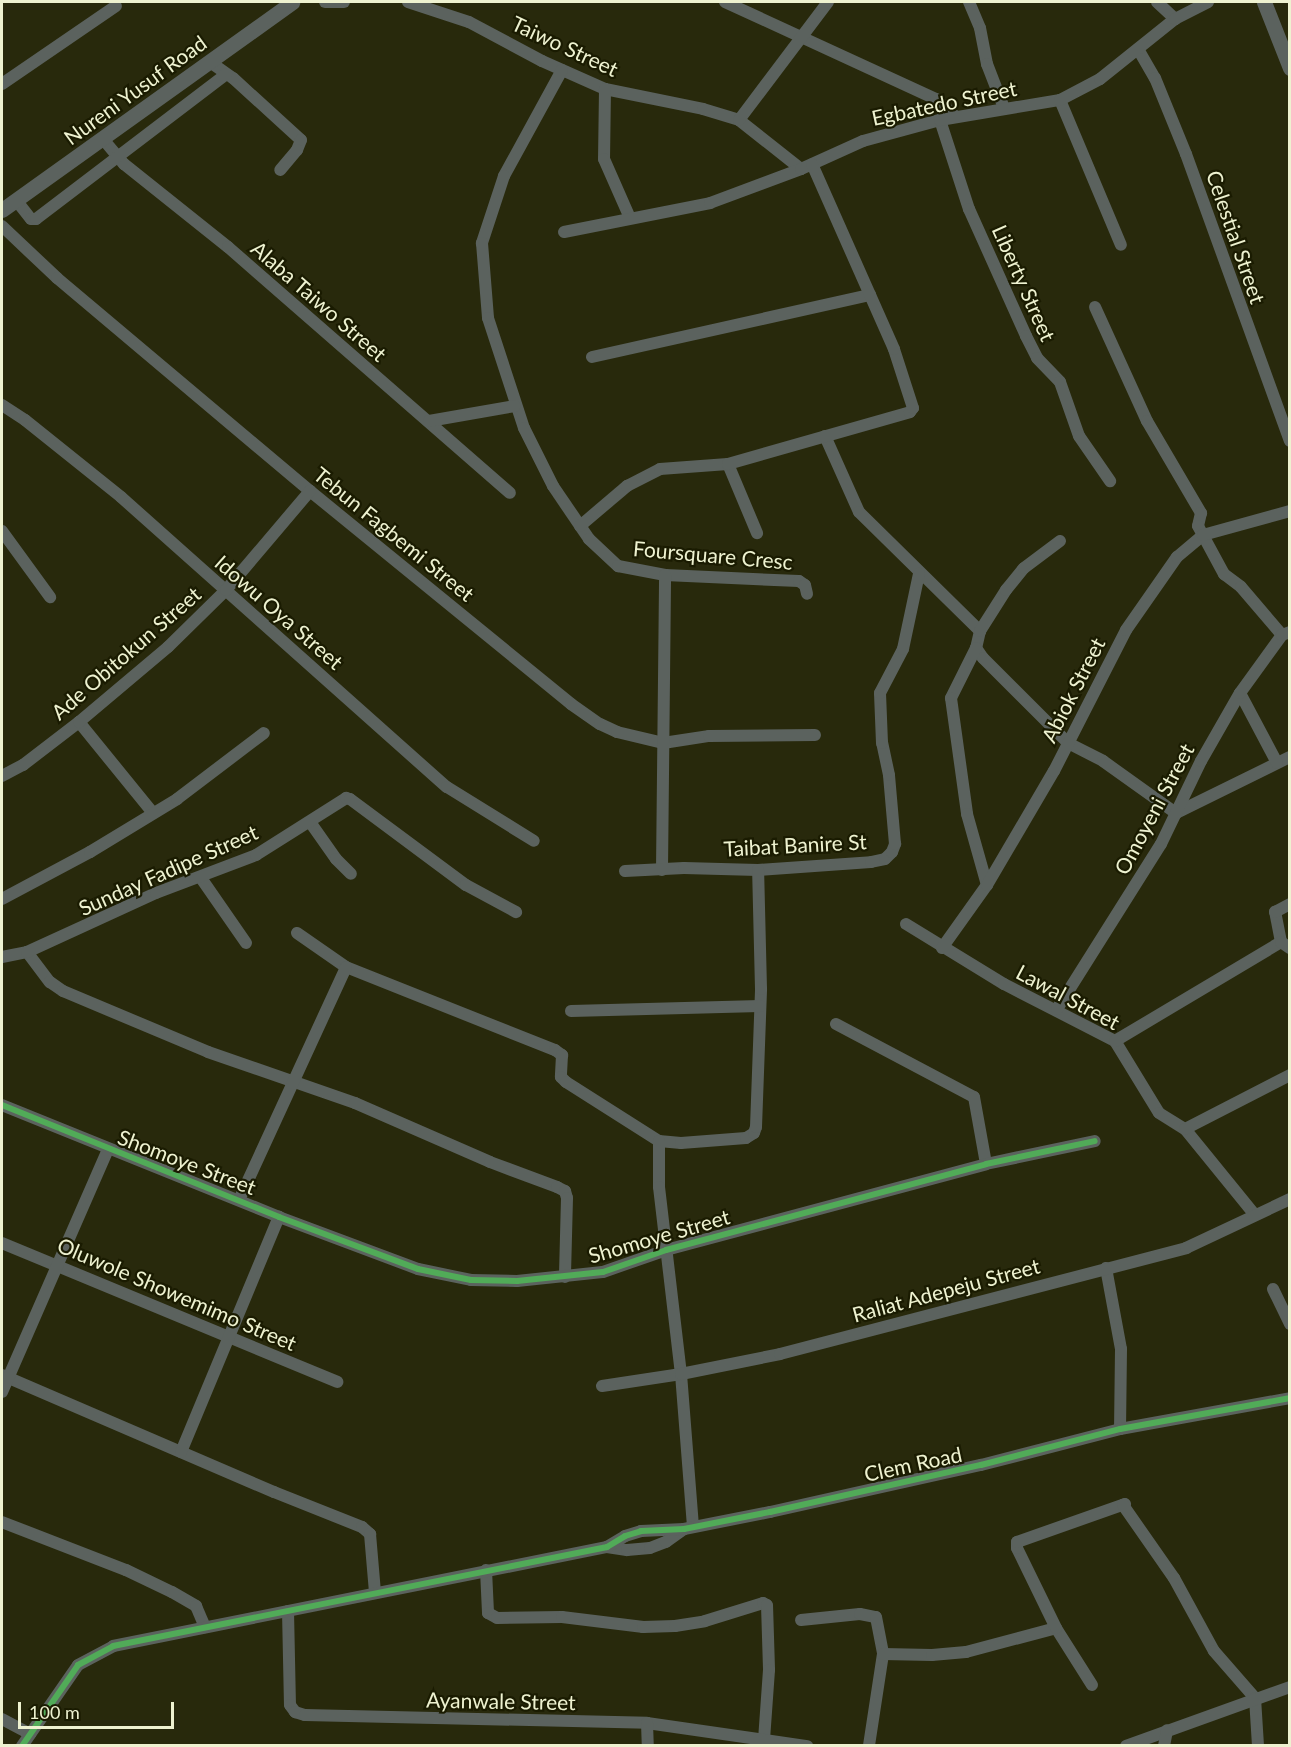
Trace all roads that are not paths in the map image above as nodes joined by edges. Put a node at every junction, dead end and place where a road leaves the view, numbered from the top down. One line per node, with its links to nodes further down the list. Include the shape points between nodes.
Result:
1 (292, 2): 15 (street, Nureni Yusuf Road)
2 (325, 2): 3 (street)
3 (344, 2)
4 (408, 2): 17 (street, Taiwo Street, via 469,22)
5 (725, 2): 13 (street)
6 (828, 2): 13 (street)
7 (969, 2): 22 (street)
8 (1157, 2): 12 (street)
9 (1209, 2): 12 (street, Egbatedo Street)
10 (1264, 2): 16 (street)
11 (116, 6): 19 (street)
12 (1175, 19): 14 (street, Egbatedo Street)
13 (801, 36): 23 (street, via 936,99); 24 (street)
14 (1138, 49): 21 (street, Egbatedo Street, via 1100,79); 43 (street, Celestial Street, via 1155,78 1186,154)
15 (210, 62): 18 (street); 26 (street, Nureni Yusuf Road)
16 (1290, 68)
17 (562, 70): 20 (street, Taiwo Street); 40 (street, Foursquare Cresc, via 504,176 482,243 488,318)
18 (226, 74): 27 (street); 29 (street, via 301,140)
19 (2, 84)
20 (605, 89): 24 (street, Taiwo Street); 32 (street, via 604,159)
21 (1060, 100): 22 (street, Egbatedo Street); 35 (street)
22 (1004, 108): 23 (street, Egbatedo Street)
23 (956, 116): 25 (street, Egbatedo Street)
24 (739, 120): 28 (street, Taiwo Street)
25 (940, 120): 28 (street, Egbatedo Street, via 863,141); 45 (street, Liberty Street, via 969,208 1026,336 1036,357 1060,382 1079,436)
26 (103, 139): 27 (street, Alaba Taiwo Street); 30 (street, Nureni Yusuf Road)
27 (118, 158): 30 (street, via 36,219 31,219); 41 (street, Alaba Taiwo Street, via 228,247)
28 (807, 166): 32 (street, Egbatedo Street, via 710,203); 36 (street)
29 (280, 170)
30 (16, 200): 31 (street, Nureni Yusuf Road)
31 (2, 210)
32 (630, 218): 33 (street, Egbatedo Street)
33 (564, 232)
34 (4, 235): 46 (street, Tebun Fagbemi Street)
35 (1121, 245)
36 (870, 296): 38 (street); 42 (street, via 894,349 913,408)
37 (1095, 307): 52 (street, via 1147,421 1201,513 1198,526)
38 (592, 357)
39 (2, 405): 56 (street, Idowu Oya Street, via 121,497)
40 (515, 406): 41 (street); 49 (street, Foursquare Cresc, via 537,456)
41 (429, 421): 47 (street, Alaba Taiwo Street)
42 (825, 436): 44 (street); 54 (street, via 859,512)
43 (1290, 441)
44 (728, 464): 49 (street, via 660,470 627,486); 51 (street)
45 (1110, 481)
46 (310, 491): 56 (street, Ade Obitokun Street); 66 (street, Tebun Fagbemi Street, via 571,704 617,732)
47 (510, 493)
48 (1290, 511): 52 (street, Abiok Street)
49 (580, 526): 55 (street, Foursquare Cresc, via 588,539 618,566)
50 (2, 531): 58 (street)
51 (757, 533)
52 (1203, 535): 60 (street, via 1224,574); 67 (street, Abiok Street, via 1177,557 1147,597)
53 (1060, 541): 59 (street, via 1024,568)
54 (919, 574): 59 (street); 76 (street, Taibat Banire St, via 903,649 880,693 895,844 892,852 885,859 871,862)
55 (665, 575): 57 (street, Foursquare Cresc, via 799,581 805,585); 66 (street)
56 (226, 590): 63 (street, Ade Obitokun Street); 74 (street, Idowu Oya Street, via 447,787)
57 (807, 594)
58 (50, 597)
59 (980, 631): 61 (street)
60 (1286, 634): 62 (street, Omoyeni Street)
61 (976, 648): 67 (street); 80 (street, via 951,698 967,814)
62 (1240, 693): 69 (street); 72 (street, Omoyeni Street)
63 (79, 722): 70 (street, Ade Obitokun Street, via 23,765); 71 (street)
64 (264, 733): 71 (street)
65 (815, 735): 66 (street, Tebun Fagbemi Street, via 709,736)
66 (663, 743): 75 (street)
67 (1068, 743): 72 (street, via 1103,761); 80 (street, Abiok Street)
68 (1290, 757): 69 (street)
69 (1277, 763): 72 (street)
70 (2, 776)
71 (153, 813): 81 (street)
72 (1176, 813): 93 (street, Omoyeni Street, via 1161,844)
73 (310, 822): 78 (street); 79 (street, Sunday Fadipe Street, via 256,855); 83 (street, Sunday Fadipe Street, via 341,800 350,799 466,885)
74 (534, 841)
75 (662, 870): 76 (street, Taibat Banire St); 77 (street, Taibat Banire St)
76 (758, 870): 92 (street)
77 (625, 871)
78 (351, 874)
79 (201, 878): 86 (street); 89 (street, Sunday Fadipe Street, via 156,893)
80 (987, 885): 88 (street, Abiok Street)
81 (2, 899)
82 (1290, 904): 87 (street, via 1275,912)
83 (516, 912)
84 (906, 924): 88 (street, Lawal Street)
85 (297, 933): 91 (street)
86 (246, 943)
87 (1286, 945): 96 (street)
88 (942, 948): 93 (street, Lawal Street)
89 (27, 952): 90 (street, Sunday Fadipe Street); 98 (street, via 50,982 63,991 208,1052)
90 (2, 957)
91 (346, 967): 98 (street); 101 (street, via 555,1050 563,1060 561,1077 566,1082)
92 (760, 1006): 94 (street); 101 (street, via 754,1133 746,1138 720,1141)
93 (1057, 1009): 96 (street, Lawal Street)
94 (570, 1011)
95 (836, 1024): 104 (street, via 974,1097)
96 (1115, 1041): 100 (street, Lawal Street, via 1159,1113)
97 (1290, 1075): 100 (street)
98 (293, 1082): 106 (street); 113 (street, via 355,1103 565,1191)
99 (2, 1105): 103 (street, Shomoye Street)
100 (1185, 1129): 107 (street, Lawal Street)
101 (659, 1141): 110 (street)
102 (1095, 1141): 104 (street, Shomoye Street)
103 (108, 1149): 106 (street, Shomoye Street); 111 (street)
104 (986, 1164): 110 (street, Shomoye Street)
105 (1290, 1199): 107 (street, Raliat Adepeju Street)
106 (239, 1200): 108 (street, Shomoye Street)
107 (1254, 1214): 112 (street, Raliat Adepeju Street, via 1186,1248)
108 (279, 1217): 113 (street, Shomoye Street, via 440,1275 517,1281); 116 (street)
109 (2, 1243): 111 (street, Oluwole Showemimo Street)
110 (666, 1250): 113 (street, Shomoye Street, via 603,1272); 117 (street)
111 (58, 1264): 116 (street, Oluwole Showemimo Street); 118 (street)
112 (1106, 1268): 117 (street, Raliat Adepeju Street, via 780,1354); 123 (street, via 1121,1349)
113 (565, 1277)
114 (1273, 1288): 115 (street)
115 (1290, 1324)
116 (228, 1339): 119 (street, Oluwole Showemimo Street); 124 (street)
117 (681, 1374): 120 (street, Raliat Adepeju Street); 126 (street)
118 (5, 1376): 121 (street); 124 (street)
119 (337, 1382)
120 (602, 1386)
121 (2, 1392)
122 (1290, 1398): 123 (street, Clem Road)
123 (1120, 1429): 126 (street, Clem Road, via 970,1468)
124 (181, 1452): 129 (street, via 367,1530)
125 (2, 1522): 132 (street, via 172,1592 196,1606)
126 (689, 1528): 127 (street, Clem Road, via 641,1531); 127 (street, via 650,1548)
127 (607, 1547): 128 (street, Clem Road)
128 (486, 1570): 129 (street, Clem Road); 142 (street, via 488,1613 497,1618 562,1617 643,1627 675,1626 767,1605 769,1659)
129 (375, 1592): 130 (street, Clem Road)
130 (288, 1611): 132 (street, Clem Road); 139 (street, Ayanwale Street, via 290,1705 295,1712 319,1717)
131 (801, 1620): 134 (street, via 860,1614 876,1617)
132 (205, 1627): 141 (street, Clem Road, via 113,1646 87,1658 71,1673)
133 (1056, 1628): 134 (street, via 966,1652); 135 (street); 137 (street, via 1017,1542 1125,1504 1174,1578 1214,1651)
134 (882, 1654): 147 (street)
135 (1092, 1685)
136 (1290, 1687): 137 (street)
137 (1255, 1698): 140 (street); 150 (street)
138 (2, 1719): 141 (street)
139 (647, 1723): 142 (street, Ayanwale Street); 145 (street)
140 (1167, 1730): 148 (street); 149 (street)
141 (30, 1734): 144 (street, Clem Road)
142 (764, 1739): 143 (street, Ayanwale Street)
143 (792, 1744): 146 (street, Ayanwale Street)
144 (22, 1746)
145 (648, 1746)
146 (807, 1746)
147 (869, 1746)
148 (1126, 1746)
149 (1164, 1746)
150 (1258, 1746)

